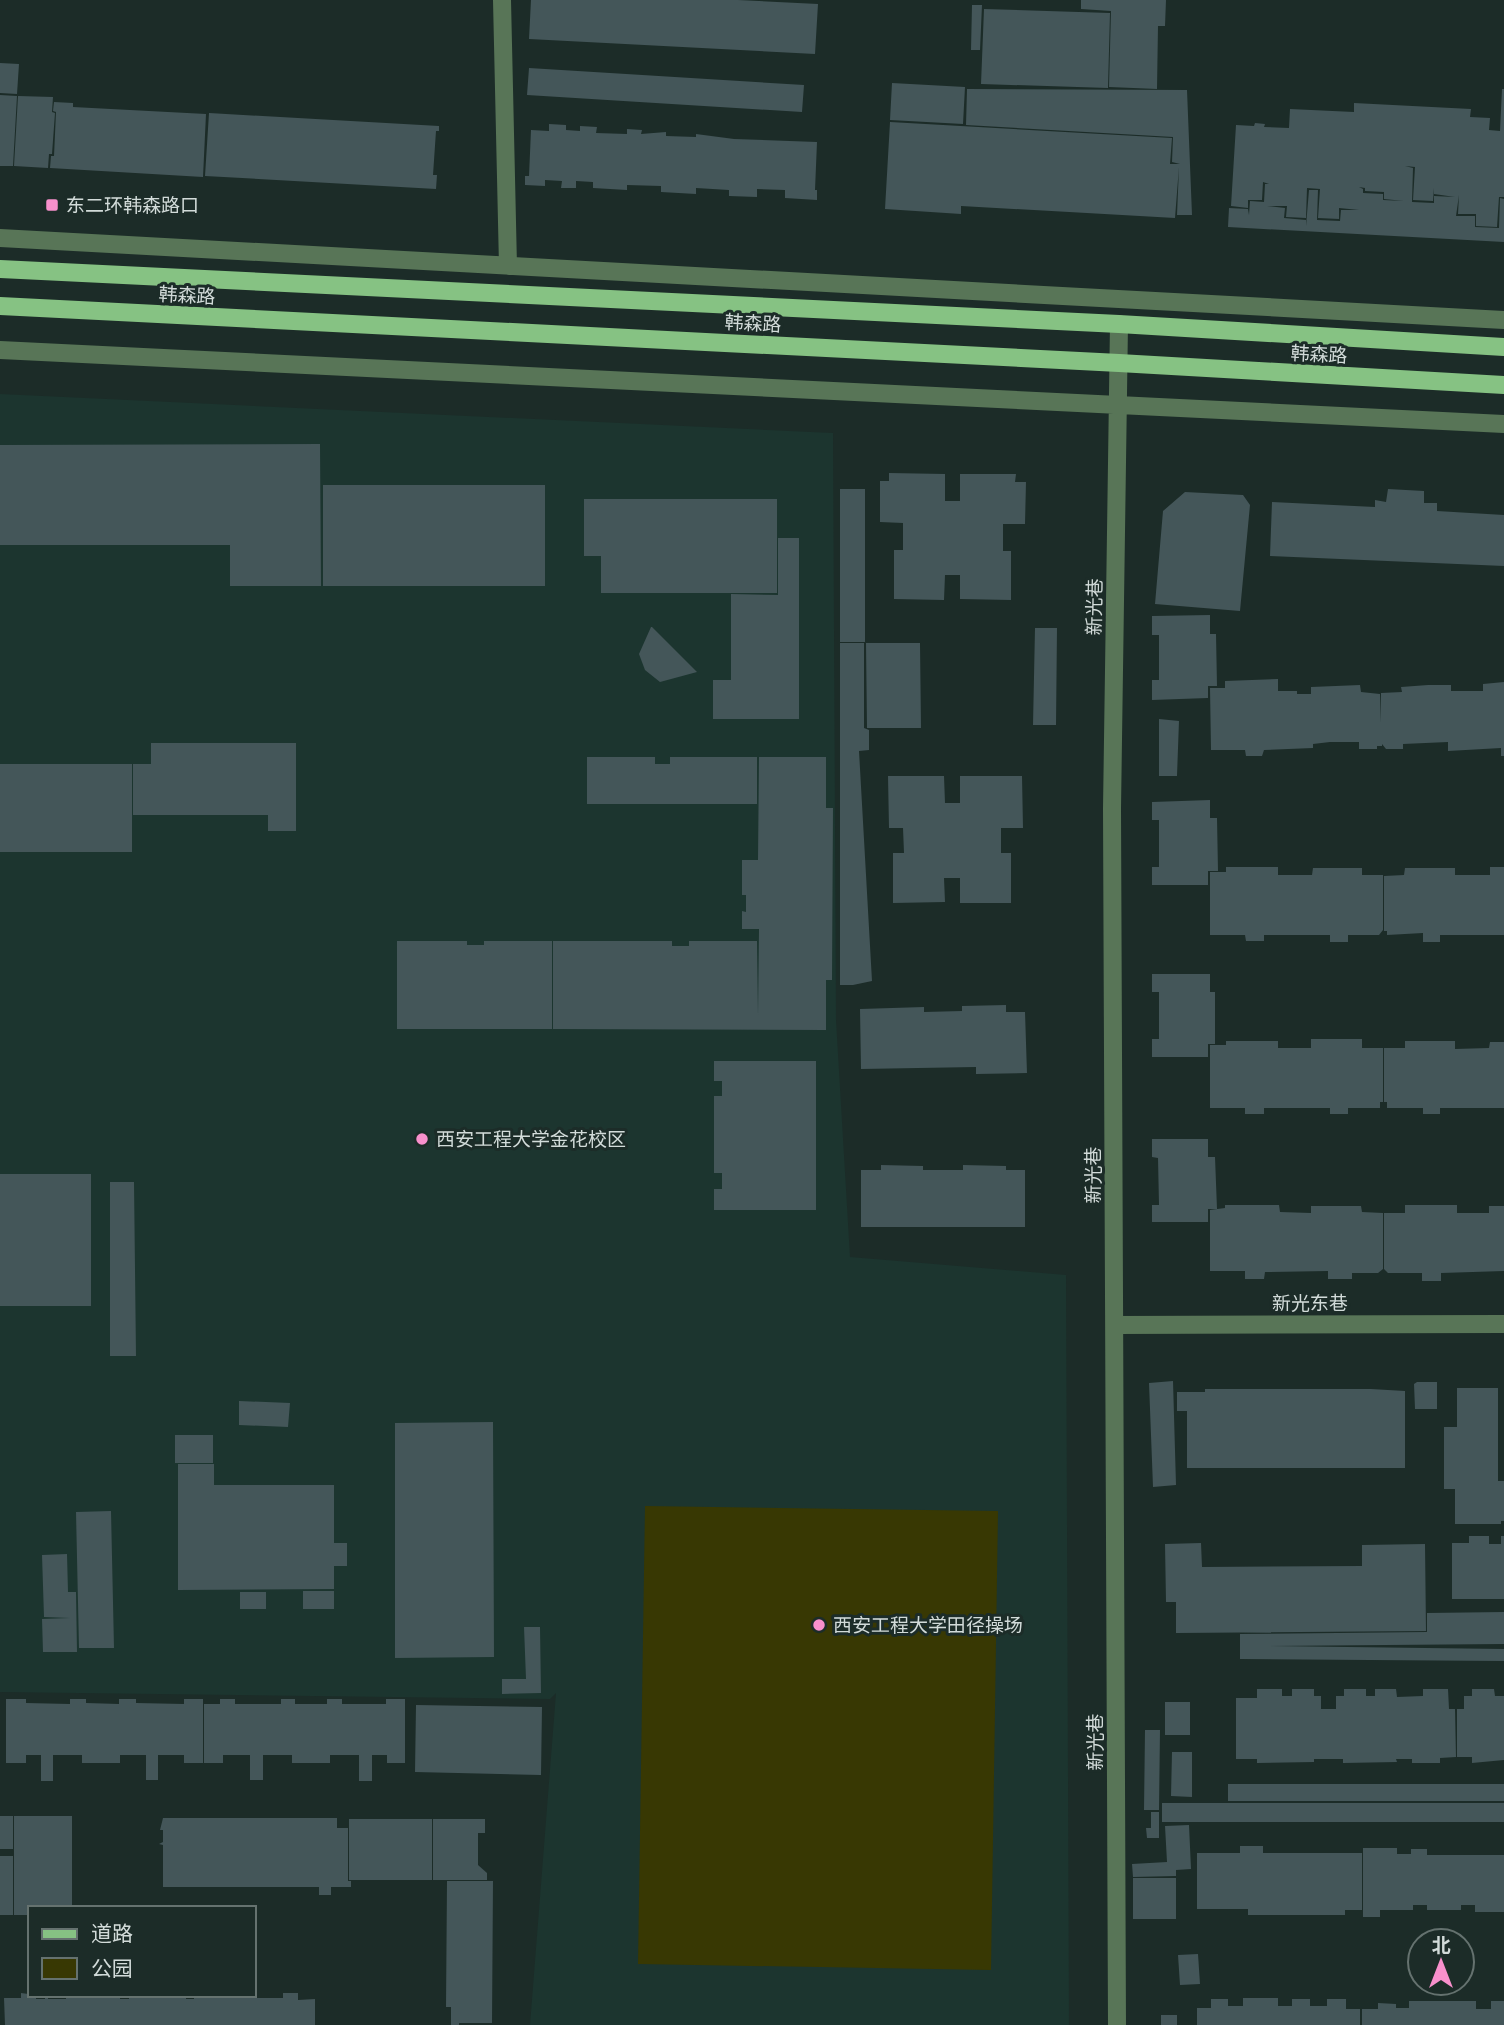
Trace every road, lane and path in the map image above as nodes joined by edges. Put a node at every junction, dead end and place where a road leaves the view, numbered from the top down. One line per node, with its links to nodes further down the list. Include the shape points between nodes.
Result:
1 (502, 0): 3 (street)
2 (0, 238): 3 (street)
3 (508, 266): 6 (street)
4 (0, 269): 7 (main road, 韩森路)
5 (0, 306): 10 (main road, 韩森路)
6 (1504, 320)
7 (1119, 324): 8 (main road, 韩森路); 10 (street, 新光巷)
8 (1504, 347)
9 (0, 350): 12 (street)
10 (1119, 363): 11 (main road, 韩森路); 12 (street, 新光巷)
11 (1504, 385)
12 (1118, 405): 13 (street); 15 (street, 新光巷, via 1112,809)
13 (1504, 424)
14 (1504, 1324): 15 (street, 新光东巷)
15 (1115, 1325): 16 (street, 新光巷)
16 (1117, 2025)

